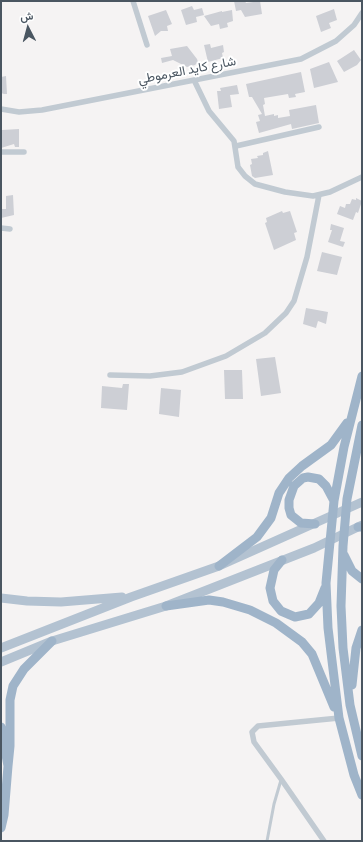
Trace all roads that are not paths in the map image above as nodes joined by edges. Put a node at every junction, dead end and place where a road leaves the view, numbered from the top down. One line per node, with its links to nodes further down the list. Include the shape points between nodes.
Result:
1 (133, 1): 3 (street)
2 (362, 13): 4 (street, شارع كايد العرموطي, via 354,25 336,41 301,59)
3 (147, 45)
4 (194, 80): 5 (street, شارع كايد العرموطي, via 42,110 19,112); 7 (street, via 209,111)
5 (1, 109)
6 (319, 127): 7 (street)
7 (236, 146): 11 (street, via 238,166 255,184 298,195)
8 (1, 152): 9 (street)
9 (24, 152)
10 (362, 177): 11 (street)
11 (319, 195): 14 (street, via 307,257 294,301 286,313 265,333 226,356 182,372 150,376)
12 (1, 228): 13 (street)
13 (10, 229)
14 (110, 375)
15 (362, 376): 16 (highway)
16 (351, 419): 20 (highway); 25 (highway, via 331,445 302,466 283,485 271,518 257,537)
17 (362, 426): 18 (highway)
18 (360, 436): 23 (highway, via 348,499)
19 (362, 502): 21 (main road)
20 (333, 503): 21 (highway, via 326,486 319,478 303,478 294,486 289,500 291,515 301,523); 27 (highway)
21 (315, 524): 25 (main road)
22 (361, 526): 24 (main road)
23 (343, 550): 26 (highway, via 352,571); 35 (highway, via 342,632)
24 (282, 560): 27 (highway, via 274,570 270,588 273,601 280,611 295,617 309,614 319,603); 30 (main road)
25 (219, 566): 28 (main road)
26 (362, 579)
27 (326, 583): 36 (highway, via 328,628)
28 (131, 596): 29 (main road, via 61,602); 33 (main road)
29 (1, 598)
30 (166, 606): 32 (main road); 36 (highway, via 208,600 223,602 262,616 290,632 312,654)
31 (362, 630): 35 (highway, via 355,655)
32 (52, 642): 34 (main road); 39 (highway, via 24,669 13,686 10,700)
33 (1, 648)
34 (1, 662)
35 (350, 705): 38 (highway)
36 (339, 718): 40 (street, via 258,726 252,732 254,742); 41 (highway)
37 (1, 727): 39 (highway)
38 (362, 756)
39 (8, 766): 42 (highway)
40 (282, 778): 43 (lane); 44 (street)
41 (362, 795)
42 (1, 828)
43 (267, 841)
44 (324, 841)

